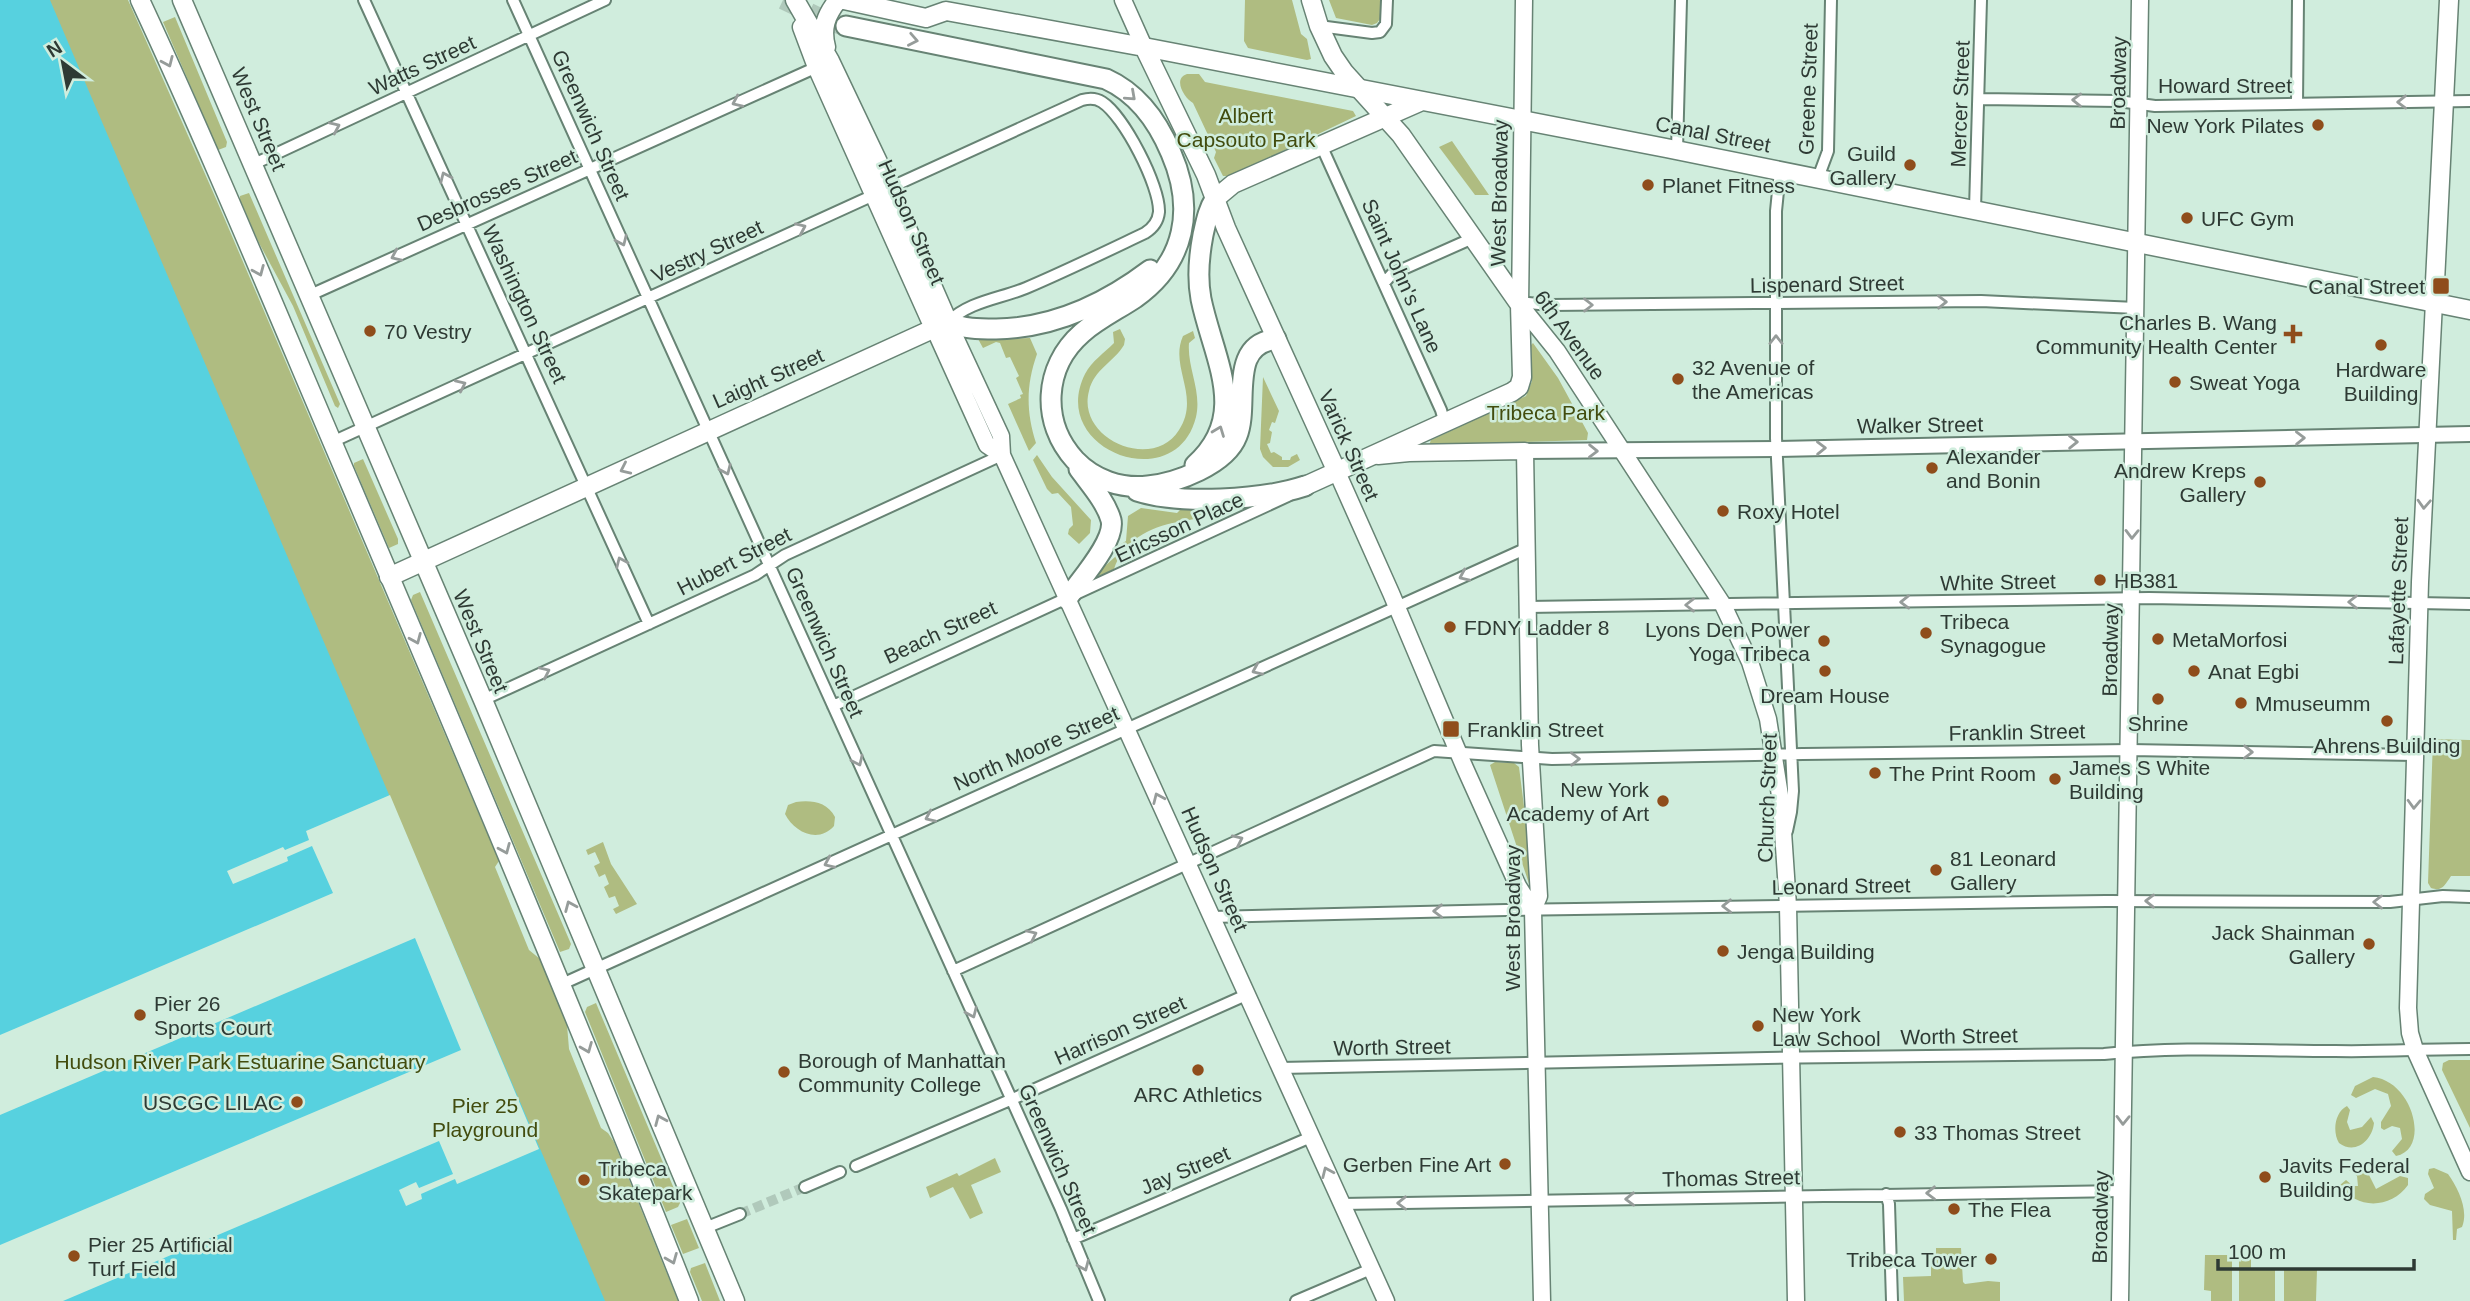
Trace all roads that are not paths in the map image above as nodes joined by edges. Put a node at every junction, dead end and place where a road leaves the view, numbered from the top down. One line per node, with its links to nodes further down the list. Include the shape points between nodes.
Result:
1 (140, 0): 66 (main road, one-way to 66)
2 (183, 0): 37 (main road, West Street)
3 (364, 0): 26 (street, Washington Street)
4 (513, 0): 22 (street, Greenwich Street)
5 (605, 0): 22 (street, Watts Street)
6 (793, 0): 24 (main road, Hudson Street)
7 (838, 0): 24 (main road, via 825,22)
8 (844, 0): 19 (main road, Canal Street, via 926,18)
9 (1123, 0): 23 (main road, Varick Street)
10 (1311, 0): 21 (main road, 6th Avenue)
11 (1387, 0): 21 (street, via 1386,24 1380,32)
12 (1524, 0): 34 (main road, West Broadway)
13 (1681, 0): 36 (street)
14 (1830, 0): 40 (street, Greene Street, via 1828,151)
15 (1981, 0): 27 (street, Mercer Street)
16 (2140, 0): 31 (main road, Broadway)
17 (2298, 0): 32 (street)
18 (2449, 0): 29 (main road, Lafayette Street)
19 (941, 6): 23 (main road, Canal Street)
20 (846, 26): 47 (highway, one-way to 47, via 1117,84 1145,110 1174,160 1185,207)
21 (1319, 26): 25 (main road, 6th Avenue, via 1333,56)
22 (529, 36): 26 (street, Watts Street); 38 (street, Greenwich Street)
23 (1144, 47): 25 (main road, Canal Street); 42 (main road, Varick Street)
24 (823, 64): 38 (street, Desbrosses Street, one-way to 38); 41 (main road, Hudson Street)
25 (1360, 89): 28 (main road, Canal Street); 33 (main road, 6th Avenue)
26 (407, 94): 37 (street, Watts Street, one-way to 26); 45 (street, Washington Street, one-way to 26)
27 (1980, 99): 31 (street, Howard Street, one-way to 27); 43 (street, Mercer Street)
28 (1422, 101): 33 (main road); 34 (main road, Canal Street)
29 (2444, 102): 30 (street, Howard Street); 32 (street, Howard Street, one-way to 32); 52 (main road, Lafayette Street)
30 (2470, 102)
31 (2139, 104): 32 (street, Howard Street); 48 (main road, Broadway)
32 (2297, 104)
33 (1386, 117): 35 (main road); 46 (main road, 6th Avenue)
34 (1523, 120): 36 (main road, Canal Street); 54 (main road, West Broadway)
35 (1321, 145): 42 (main road, via 1230,186); 49 (street, Saint John's Lane)
36 (1677, 150): 39 (main road, Canal Street)
37 (254, 164): 50 (main road, West Street)
38 (589, 169): 45 (street, Desbrosses Street); 51 (street, Greenwich Street, one-way to 51)
39 (1780, 171): 40 (main road, Canal Street); 53 (street, Church Street)
40 (1818, 178): 43 (main road, Canal Street)
41 (882, 192): 44 (street, Vestry Street, via 1082,100 1098,100 1118,118 1135,147 1154,188); 51 (street, Vestry Street, one-way to 41); 57 (main road, Hudson Street)
42 (1215, 199): 58 (main road, Varick Street); 74 (highway, one-way to 42, via 1210,450 1226,406 1222,371 1199,286 1202,242)
43 (1975, 209): 48 (main road, Canal Street)
44 (1158, 216): 57 (street, Laight Street, via 1144,233 1027,287 976,304)
45 (467, 224): 50 (street, Desbrosses Street, one-way to 50); 59 (street, Washington Street)
46 (1473, 238): 49 (street, via 1392,274); 54 (main road, 6th Avenue)
47 (1179, 243): 57 (highway, via 1130,285 1053,322 987,329); 67 (highway, via 1153,283 1084,331 1059,362 1051,405 1055,428)
48 (2136, 243): 52 (main road, Canal Street); 55 (main road, Broadway)
49 (1384, 284): 60 (street, Saint John's Lane, via 1443,414)
50 (308, 296): 61 (main road, West Street)
51 (648, 299): 59 (street, Vestry Street); 62 (street, Greenwich Street)
52 (2434, 302): 56 (main road, Canal Street); 64 (main road, Lafayette Street)
53 (1776, 304): 54 (street, Lispenard Street, one-way to 53); 55 (street, Lispenard Street, one-way to 55, via 1981,301); 68 (street, Church Street, one-way to 53)
54 (1520, 305): 60 (main road, West Broadway, via 1519,387); 70 (main road, 6th Avenue, via 1557,351)
55 (2136, 307): 65 (main road, Broadway)
56 (2470, 310)
57 (941, 325): 62 (main road, Laight Street); 71 (main road, Hudson Street, via 1001,436)
58 (1276, 339): 73 (main road, Varick Street); 74 (highway, via 1259,343 1247,355 1242,419 1234,444 1215,462)
59 (527, 355): 61 (street, Vestry Street, one-way to 59); 75 (street, Washington Street)
60 (1440, 425): 72 (main road)
61 (366, 428): 66 (street, Vestry Street); 79 (main road, West Street)
62 (708, 430): 75 (main road, Laight Street, one-way to 75); 80 (street, Greenwich Street, one-way to 80)
63 (2470, 434): 64 (street, Walker Street)
64 (2428, 435): 65 (street, Walker Street, one-way to 64); 84 (main road, Lafayette Street, one-way to 84)
65 (2134, 441): 68 (street, Walker Street, one-way to 65); 83 (main road, Broadway, one-way to 83)
66 (332, 442): 81 (main road)
67 (1066, 449): 76 (highway, via 1089,472); 82 (highway, via 1106,508 1112,525 1106,544)
68 (1776, 449): 70 (street, Walker Street); 85 (street, Church Street)
69 (1525, 451): 70 (street, Walker Street, one-way to 70); 72 (main road, Walker Street); 78 (main road, West Broadway)
70 (1622, 451): 87 (main road, 6th Avenue)
71 (1002, 455): 80 (street, Hubert Street); 82 (main road, Hudson Street)
72 (1372, 456): 73 (main road)
73 (1336, 472): 77 (main road); 88 (main road, Varick Street)
74 (1174, 480): 76 (highway)
75 (587, 486): 79 (main road, Laight Street); 90 (street, Washington Street, one-way to 75)
76 (1125, 486): 77 (highway, via 1183,498 1270,494)
77 (1306, 486): 82 (street, Ericsson Place)
78 (1527, 548): 88 (street, North Moore Street, one-way to 88); 89 (main road, West Broadway)
79 (423, 562): 81 (main road, Laight Street); 91 (main road, West Street)
80 (769, 565): 90 (street, Hubert Street); 92 (street, Greenwich Street)
81 (389, 577): 110 (main road, one-way to 110)
82 (1067, 599): 92 (street, Beach Street); 93 (main road, Hudson Street)
83 (2131, 599): 84 (street, White Street, one-way to 83); 85 (street, White Street, one-way to 85); 94 (main road, Broadway)
84 (2420, 603): 86 (street, White Street); 97 (main road, Lafayette Street)
85 (1783, 604): 87 (street, White Street); 96 (street, Church Street)
86 (2470, 604)
87 (1723, 605): 89 (street, White Street, one-way to 89); 96 (main road, 6th Avenue)
88 (1396, 607): 93 (street, North Moore Street, one-way to 93); 95 (main road, Varick Street)
89 (1527, 607): 98 (main road, West Broadway)
90 (649, 624): 91 (street, Hubert Street, one-way to 90)
91 (483, 700): 108 (main road, West Street, one-way to 91)
92 (833, 706): 99 (street, Greenwich Street, one-way to 99)
93 (1126, 729): 99 (street, North Moore Street, one-way to 99); 101 (main road, Hudson Street, one-way to 93)
94 (2130, 750): 96 (street, Franklin Street); 97 (street, Franklin Street, one-way to 97); 104 (main road, Broadway)
95 (1458, 753): 98 (street, Franklin Street); 101 (street, Franklin Street, one-way to 95, via 1429,753); 106 (main road, Varick Street)
96 (1783, 754): 98 (street, Franklin Street, one-way to 96); 100 (main road, 6th Avenue)
97 (2415, 755): 103 (main road, Lafayette Street, one-way to 103)
98 (1531, 758): 106 (main road, West Broadway, via 1539,896)
99 (891, 835): 108 (street, North Moore Street, one-way to 108); 109 (street, Greenwich Street)
100 (1784, 838): 105 (main road, Church Street)
101 (1188, 863): 107 (main road, Hudson Street); 109 (street, Franklin Street, one-way to 101)
102 (2470, 897): 103 (street, Leonard Street)
103 (2411, 900): 104 (street, Leonard Street, one-way to 104); 113 (main road, Lafayette Street, via 2408,1014)
104 (2127, 901): 105 (street, Leonard Street); 114 (main road, Broadway)
105 (1788, 906): 106 (street, Leonard Street, one-way to 106); 115 (main road, Church Street)
106 (1533, 910): 107 (street, Leonard Street, one-way to 107); 116 (main road, West Broadway)
107 (1212, 917): 111 (main road, Hudson Street)
108 (597, 969): 110 (street, North Moore Street); 130 (main road, West Street, one-way to 108)
109 (953, 971): 118 (street, Greenwich Street, one-way to 118)
110 (562, 985): 133 (main road, one-way to 133)
111 (1246, 995): 117 (main road, Hudson Street); 118 (street, Harrison Street)
112 (2470, 1049): 113 (street, Worth Street)
113 (2415, 1051): 114 (street, Worth Street); 122 (main road, Lafayette Street)
114 (2123, 1052): 115 (street, Worth Street); 124 (main road, Broadway, one-way to 124)
115 (1791, 1057): 116 (street, Worth Street); 126 (main road, Church Street)
116 (1537, 1062): 117 (street, Worth Street); 127 (main road, West Broadway)
117 (1280, 1068): 119 (main road, Hudson Street)
118 (1011, 1100): 120 (street, Harrison Street); 131 (street, Greenwich Street)
119 (1311, 1136): 128 (main road, Hudson Street, one-way to 119); 131 (street, Jay Street)
120 (856, 1166)
121 (840, 1172): 123 (street)
122 (2470, 1172)
123 (804, 1187)
124 (2122, 1191): 125 (street, Thomas Street, one-way to 125); 141 (main road, Broadway)
125 (1886, 1194): 126 (street, Thomas Street); 140 (street)
126 (1794, 1196): 127 (street, Thomas Street, one-way to 127); 139 (main road, Church Street)
127 (1539, 1201): 128 (street, Thomas Street, one-way to 128); 138 (main road, West Broadway)
128 (1342, 1204): 132 (main road, Hudson Street)
129 (740, 1214): 130 (street)
130 (705, 1228): 134 (main road, West Street)
131 (1073, 1239): 135 (street, Greenwich Street, one-way to 135)
132 (1371, 1269): 136 (street); 137 (main road, Hudson Street)
133 (689, 1301)
134 (735, 1301)
135 (1099, 1301)
136 (1296, 1301)
137 (1386, 1301)
138 (1542, 1301)
139 (1796, 1301)
140 (1892, 1301)
141 (2120, 1301)

